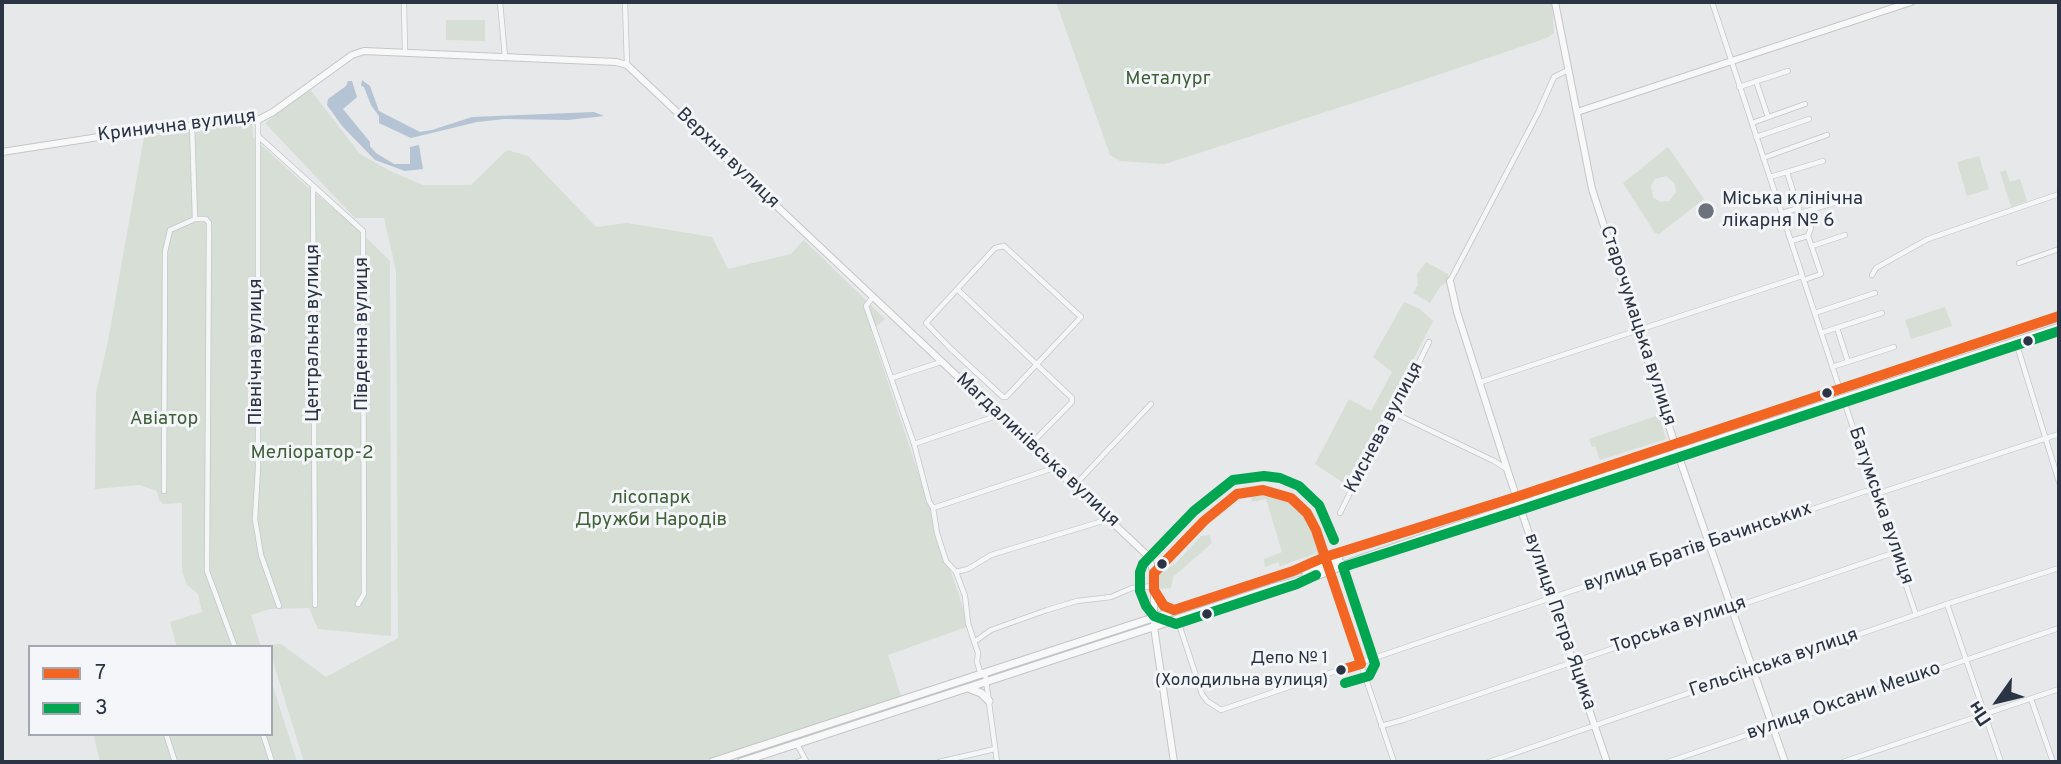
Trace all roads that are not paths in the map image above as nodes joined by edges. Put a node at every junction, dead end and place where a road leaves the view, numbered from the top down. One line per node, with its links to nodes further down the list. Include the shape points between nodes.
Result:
1 (404, 2): 7 (street)
2 (500, 2): 8 (street)
3 (625, 2): 10 (street)
4 (1555, 2): 11 (street, Старочумацька вулиця)
5 (1712, 2): 9 (street, Батумська вулиця)
6 (1911, 2): 9 (street)
7 (405, 53): 8 (street, Кринична вулиця); 19 (street, Кринична вулиця, via 364,51 352,55)
8 (505, 57): 10 (street, Кринична вулиця)
9 (1731, 61): 14 (street, Батумська вулиця); 16 (street)
10 (626, 65): 47 (street, Верхня вулиця)
11 (1568, 70): 16 (street, Старочумацька вулиця); 44 (street, via 1554,77)
12 (1788, 71): 13 (street)
13 (1756, 81): 14 (street); 17 (street)
14 (1739, 86): 20 (street, Батумська вулиця)
15 (1805, 104): 17 (street)
16 (1577, 112): 53 (street, Старочумацька вулиця, via 1592,189)
17 (1768, 117): 20 (street)
18 (1809, 119): 24 (street)
19 (258, 120): 21 (street, Кринична вулиця); 23 (street, Північна вулиця)
20 (1752, 123): 24 (street, Батумська вулиця)
21 (192, 125): 25 (street, Кринична вулиця); 35 (street)
22 (1827, 135): 26 (street)
23 (258, 136): 30 (street); 93 (street, Північна вулиця, via 255,519 261,555)
24 (1756, 137): 26 (street, Батумська вулиця)
25 (2, 152)
26 (1763, 158): 29 (street, Батумська вулиця)
27 (1822, 160): 28 (street)
28 (1787, 172): 29 (street); 33 (street)
29 (1770, 177): 34 (street, Батумська вулиця)
30 (313, 188): 90 (street, Південна вулиця, via 363,231 364,594); 92 (street, Центральна вулиця)
31 (2059, 194): 42 (street, via 1928,239)
32 (1843, 200): 33 (street)
33 (1799, 211): 34 (street); 37 (street, via 1808,217)
34 (1782, 213): 38 (street, Батумська вулиця)
35 (195, 219): 77 (street, via 170,230 165,251); 102 (street, via 209,223 207,571)
36 (1845, 235): 39 (street)
37 (1808, 236): 38 (street); 39 (street)
38 (1791, 241): 43 (street, Батумська вулиця)
39 (1812, 246): 43 (street, via 1821,274)
40 (2059, 249): 41 (street)
41 (2019, 263)
42 (1872, 275)
43 (1803, 278): 48 (street, Батумська вулиця); 53 (street)
44 (1450, 281): 63 (street, вулиця Петра Яцика)
45 (958, 290): 60 (street); 60 (street, via 926,324 950,348 1003,397); 60 (street, via 995,248 1004,246 1080,313 1079,320)
46 (1875, 293): 48 (street)
47 (873, 296): 58 (street, Магдалинівська вулиця); 62 (street, via 866,306)
48 (1815, 313): 54 (street, Батумська вулиця)
49 (1882, 313): 52 (street)
50 (2059, 316): 64 (main road)
51 (2059, 327): 56 (main road)
52 (1837, 328): 54 (street); 59 (street)
53 (1638, 330): 63 (street); 72 (street, Старочумацька вулиця)
54 (1821, 333): 61 (street, Батумська вулиця)
55 (1429, 342): 66 (street, Киснева вулиця)
56 (2015, 342): 64 (main road); 69 (street)
57 (1894, 347): 59 (street)
58 (942, 362): 62 (street); 67 (street, Магдалинівська вулиця)
59 (1848, 362): 61 (street)
60 (1035, 363): 71 (street, via 1073,400)
61 (1832, 367): 64 (street, Батумська вулиця)
62 (892, 378): 70 (street)
63 (1481, 382): 74 (street, вулиця Петра Яцика)
64 (1841, 394): 72 (main road); 78 (street, Батумська вулиця)
65 (1151, 404): 76 (street)
66 (1394, 412): 74 (street, via 1494,460); 81 (street, Киснева вулиця)
67 (999, 414): 70 (street); 71 (street, Магдалинівська вулиця)
68 (2059, 434): 69 (street, вулиця Братів Бачинських)
69 (2046, 439): 75 (street); 78 (street, вулиця Братів Бачинських)
70 (914, 444): 80 (street)
71 (1030, 445): 73 (street, Магдалинівська вулиця)
72 (1677, 449): 79 (main road); 83 (street, Старочумацька вулиця)
73 (1054, 468): 76 (street, Магдалинівська вулиця); 80 (street)
74 (1508, 472): 79 (street, вулиця Петра Яцика)
75 (2059, 482)
76 (1074, 486): 82 (street, Магдалинівська вулиця)
77 (164, 491)
78 (1875, 491): 83 (street, вулиця Братів Бачинських); 84 (street, Батумська вулиця)
79 (1518, 501): 89 (street, вулиця Петра Яцика); 95 (main road); 98 (main road)
80 (933, 508): 86 (street, via 946,561)
81 (1340, 513)
82 (1110, 519): 86 (street, via 991,555); 87 (street, Магдалинівська вулиця, via 1148,556)
83 (1710, 545): 89 (street, вулиця Братів Бачинських); 94 (street, Старочумацька вулиця)
84 (1896, 552): 94 (street, Торська вулиця); 96 (street, Батумська вулиця)
85 (2059, 568): 91 (street, Гельсінська вулиця)
86 (956, 572): 101 (street)
87 (1154, 573): 88 (street); 105 (street, bridge, via 1237,494 1263,490 1291,498 1316,530)
88 (1154, 588): 95 (main road, via 1161,603); 97 (street); 101 (street, via 1137,587 1111,597 1054,607 991,630)
89 (1550, 599): 104 (street, вулиця Петра Яцика); 105 (street, вулиця Братів Бачинських)
90 (358, 604)
91 (1947, 604): 96 (street, Гельсінська вулиця); 103 (street)
92 (315, 605)
93 (279, 607)
94 (1732, 608): 104 (street, Торська вулиця); 106 (street, Старочумацька вулиця)
95 (1174, 610): 97 (main road); 98 (street, вулиця Братів Бачинських)
96 (1916, 615): 106 (street, Гельсінська вулиця)
97 (1155, 618): 99 (street); 107 (main road)
98 (1177, 620): 99 (main road); 105 (street, вулиця Братів Бачинських, via 1202,694 1221,710)
99 (1154, 627): 107 (main road); 129 (street)
100 (2059, 628): 103 (street, вулиця Оксани Мешко)
101 (974, 642): 107 (street)
102 (234, 645)
103 (1966, 660): 112 (street); 115 (street, вулиця Оксани Мешко)
104 (1573, 662): 113 (street, вулиця Петра Яцика); 114 (street, Торська вулиця)
105 (1361, 664): 114 (street)
106 (1754, 671): 113 (street, Гельсінська вулиця); 115 (street, Старочумацька вулиця)
107 (984, 677): 108 (main road); 111 (street); 120 (main road)
108 (968, 688): 111 (main road); 118 (main road)
109 (2059, 689): 110 (street)
110 (2031, 699): 112 (street); 137 (street)
111 (989, 701): 119 (street)
112 (1985, 714): 135 (street); 136 (street)
113 (1595, 725): 131 (street, Гельсінська вулиця); 132 (street, вулиця Петра Яцика)
114 (1381, 726): 130 (street)
115 (1773, 726): 133 (street, вулиця Оксани Мешко); 134 (street, Старочумацька вулиця)
116 (167, 736): 122 (street)
117 (264, 736): 123 (street)
118 (797, 744): 121 (street); 125 (main road)
119 (995, 749): 127 (street); 128 (street)
120 (745, 752): 124 (main road); 125 (street)
121 (806, 761): 126 (street)
122 (175, 762)
123 (272, 762)
124 (712, 762)
125 (746, 762)
126 (797, 762)
127 (939, 762)
128 (996, 762)
129 (1174, 762)
130 (1394, 762)
131 (1489, 762)
132 (1607, 762)
133 (1668, 762)
134 (1785, 762)
135 (1843, 762)
136 (2001, 762)
137 (2053, 762)

